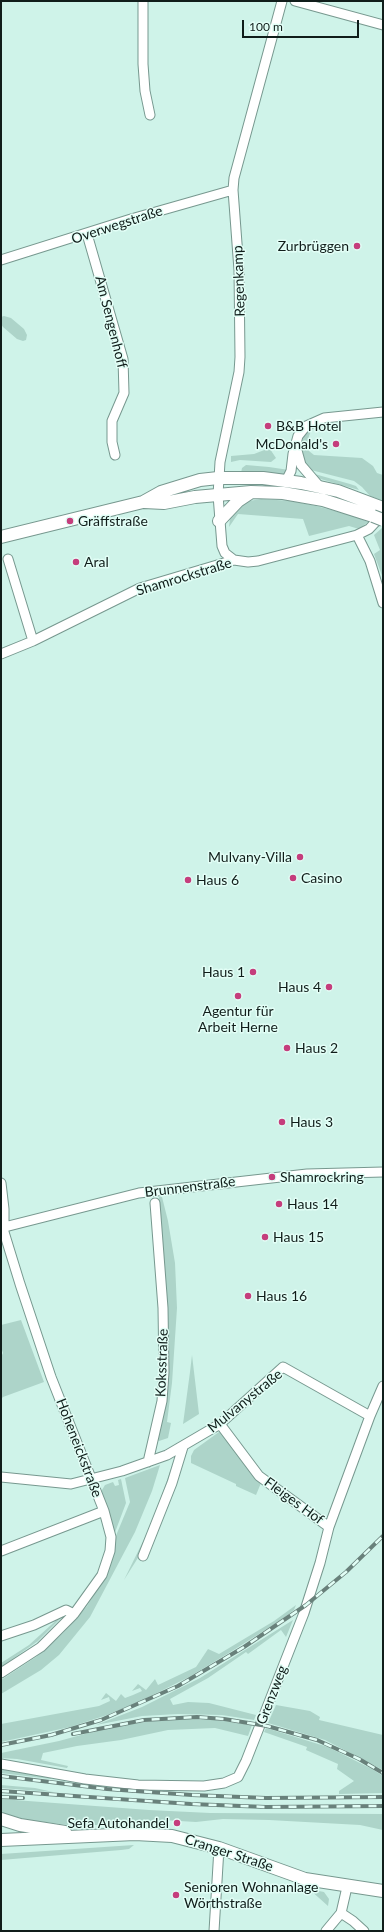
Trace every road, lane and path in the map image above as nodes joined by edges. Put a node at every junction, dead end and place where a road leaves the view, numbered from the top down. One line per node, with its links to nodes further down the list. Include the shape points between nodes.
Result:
1 (143, 1): 5 (street, via 143,64)
2 (282, 1): 6 (street, Regenkamp, via 234,178)
3 (295, 1): 4 (street)
4 (383, 25)
5 (150, 115)
6 (233, 190): 7 (street, Overwegstraße); 12 (street, Regenkamp, via 239,270 240,356)
7 (87, 234): 8 (street, Overwegstraße); 11 (street, Am Sengenhoff, via 123,359 124,393 112,421)
8 (1, 260)
9 (381, 411): 10 (street, via 314,421 301,431)
10 (296, 446): 13 (street, via 291,471); 14 (street, via 301,465)
11 (114, 455)
12 (218, 478): 13 (main road); 16 (street, Regenkamp); 17 (main road, via 192,482 161,492)
13 (286, 481): 14 (main road)
14 (319, 486): 18 (main road)
15 (251, 492): 16 (main road); 18 (main road, via 315,498); 19 (main road, via 238,500)
16 (218, 495): 17 (main road, via 164,503); 19 (street, Regenkamp)
17 (143, 502): 21 (main road)
18 (381, 513): 20 (street, Shamrockstraße, via 369,529)
19 (219, 521): 23 (street, Regenkamp, via 224,550)
20 (357, 535): 23 (street, Shamrockstraße, via 258,561); 24 (street, via 370,561)
21 (1, 537)
22 (8, 560): 25 (street)
23 (234, 560): 25 (street, Shamrockstraße, via 140,588)
24 (382, 598)
25 (33, 641): 26 (street, Shamrockstraße)
26 (1, 654)
27 (383, 1172): 30 (street, Brunnenstraße, via 307,1174 139,1193)
28 (1, 1183): 30 (street, Hoheneickstraße, via 4,1209)
29 (155, 1203): 35 (street, Koksstraße, via 163,1308 164,1372 162,1401)
30 (2, 1228): 37 (street, Hoheneickstraße, via 51,1377)
31 (383, 1386): 32 (street, Grenzweg)
32 (370, 1416): 33 (street, Mulvanystraße, via 283,1367); 39 (street, Grenzweg)
33 (220, 1424): 34 (street, Mulvanystraße); 39 (street, Fleiges Hof, via 259,1476)
34 (183, 1446): 35 (street, Mulvanystraße); 41 (street, via 170,1489)
35 (148, 1462): 37 (street)
36 (1, 1477): 37 (street, via 71,1484)
37 (91, 1480): 38 (street, Hoheneickstraße)
38 (104, 1512): 40 (street); 42 (street, Hoheneickstraße, via 111,1537 107,1564)
39 (329, 1527): 45 (street, Grenzweg, via 304,1613 241,1773 234,1780 204,1786 138,1785)
40 (1, 1551)
41 (143, 1556)
42 (74, 1614): 43 (street, via 66,1610 34,1625); 44 (street, Hoheneickstraße, via 41,1647)
43 (1, 1636)
44 (1, 1673)
45 (1, 1764)
46 (1, 1819): 47 (main road, via 20,1825 66,1832)
47 (73, 1837): 48 (main road, Cranger Straße); 49 (main road, Cranger Straße, via 156,1834 180,1837)
48 (1, 1840)
49 (219, 1848): 50 (main road, Cranger Straße, via 305,1879); 53 (street)
50 (347, 1887): 51 (main road, Cranger Straße); 52 (street)
51 (383, 1891)
52 (341, 1913): 54 (street); 55 (street)
53 (214, 1931)
54 (326, 1931)
55 (364, 1931)

